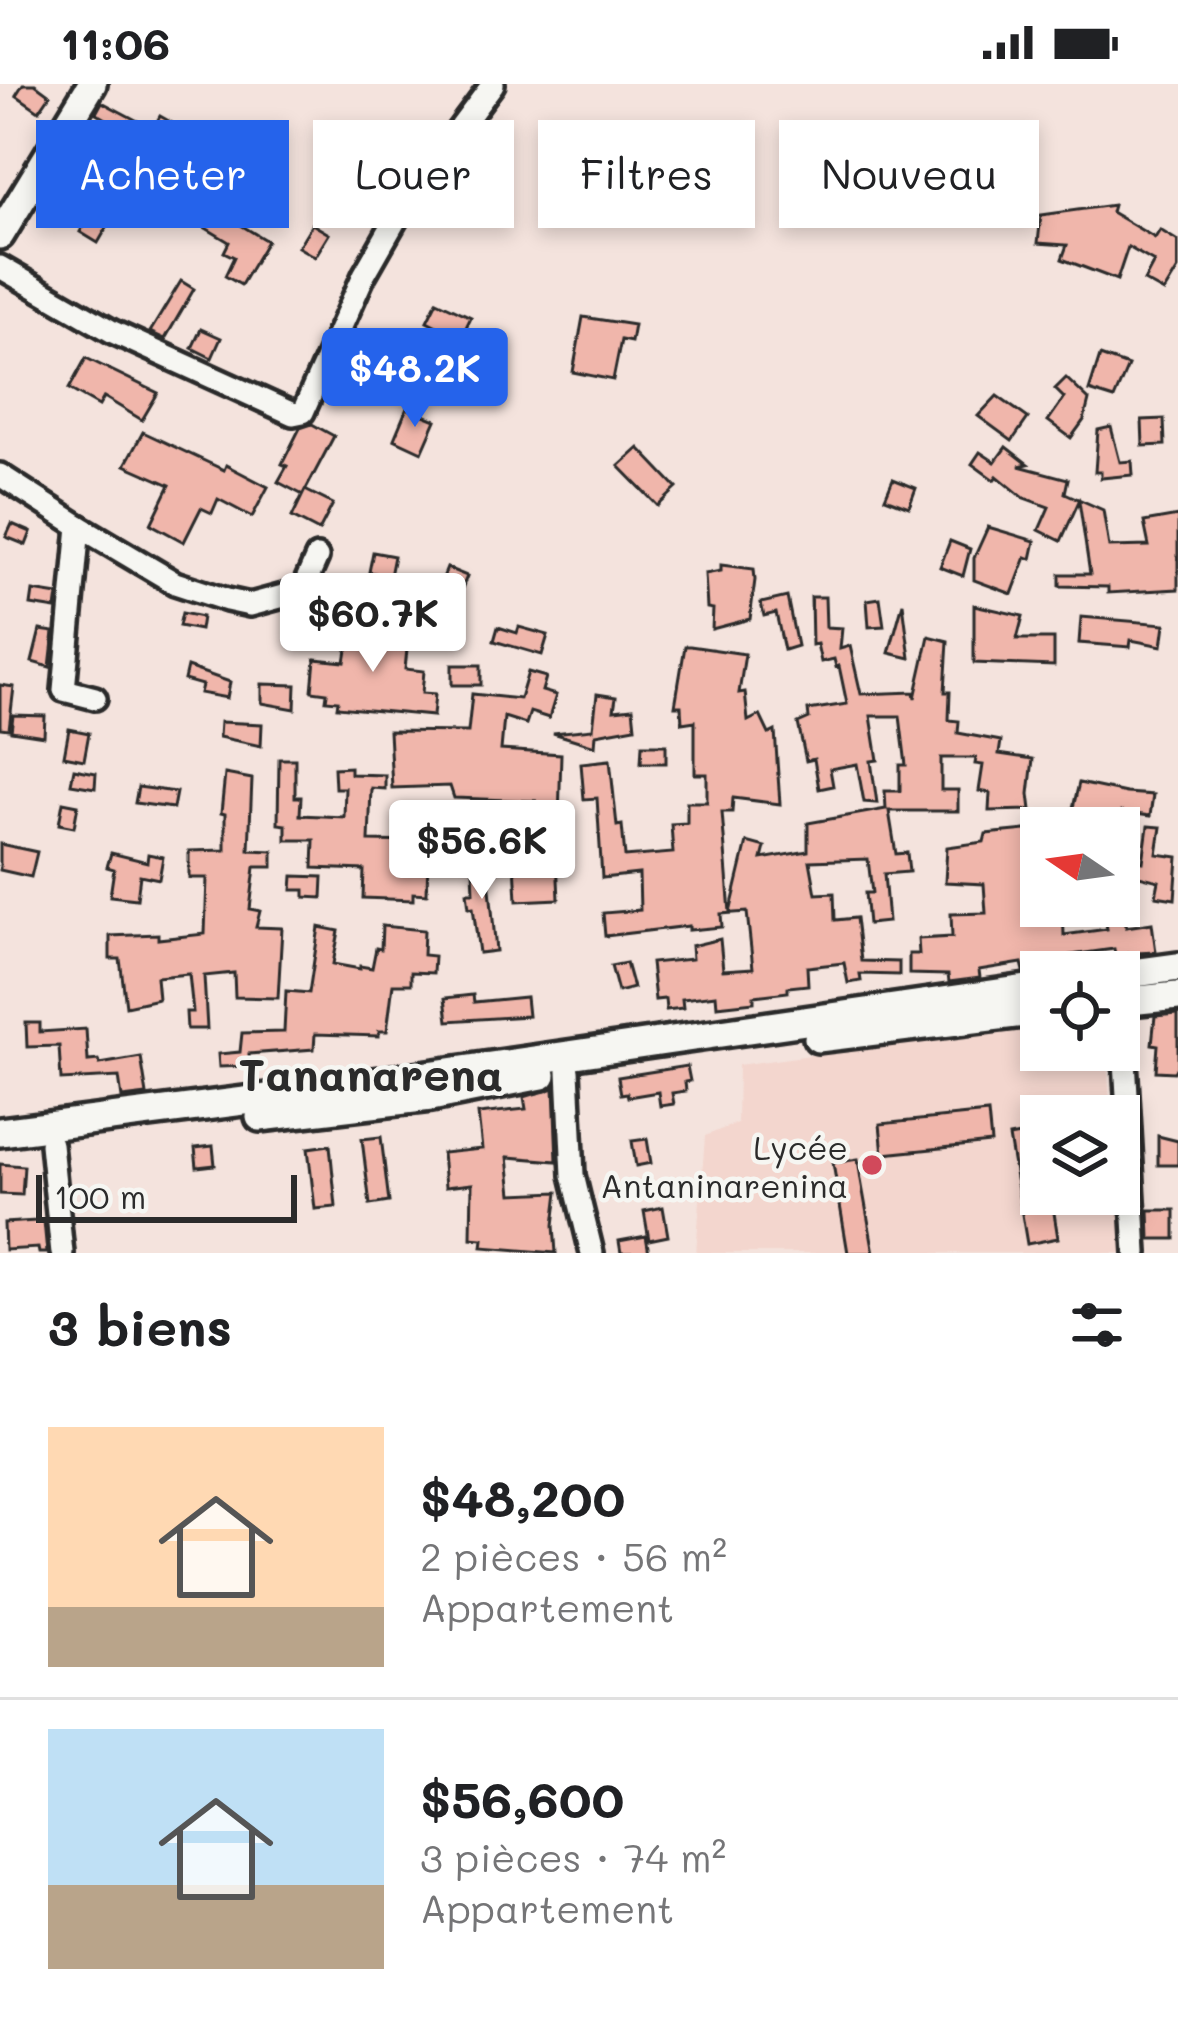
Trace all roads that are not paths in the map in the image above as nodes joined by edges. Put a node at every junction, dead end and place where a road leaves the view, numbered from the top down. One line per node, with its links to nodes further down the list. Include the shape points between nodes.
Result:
1 (92, 84): 3 (street)
2 (494, 84): 5 (street, via 407,198 303,412 113,332)
3 (8, 205): 4 (street)
4 (0, 235)
5 (0, 267)
6 (0, 476): 7 (street)
7 (79, 526): 8 (street, via 176,583 250,604 302,591); 9 (street, via 64,690)
8 (317, 557)
9 (95, 698)
10 (1178, 967): 11 (street)
11 (1140, 981)
12 (1020, 991): 16 (street)
13 (1140, 991): 14 (street)
14 (1178, 996)
15 (1020, 1013): 16 (street)
16 (767, 1036): 17 (street)
17 (580, 1063): 19 (street, via 431,1097 284,1105); 24 (street, via 573,1175)
18 (1125, 1071): 25 (street)
19 (82, 1131): 20 (street); 21 (street)
20 (0, 1132)
21 (51, 1144): 22 (street); 23 (street)
22 (0, 1151)
23 (62, 1253)
24 (592, 1253)
25 (1136, 1253)

